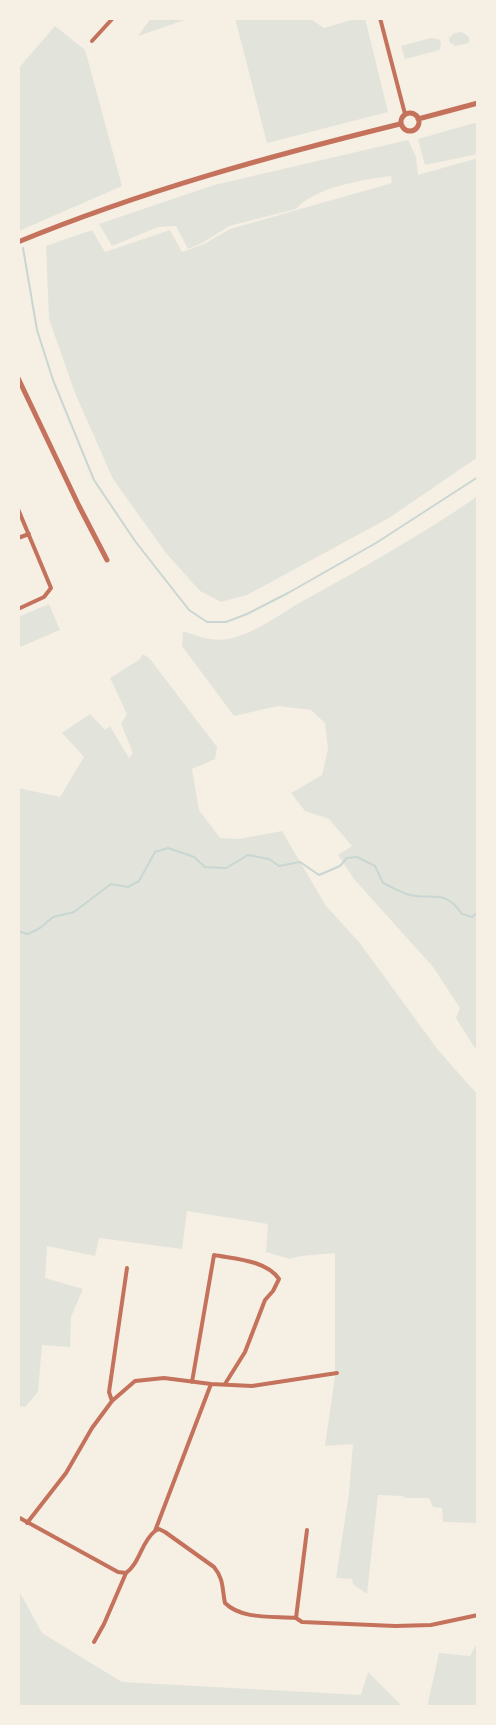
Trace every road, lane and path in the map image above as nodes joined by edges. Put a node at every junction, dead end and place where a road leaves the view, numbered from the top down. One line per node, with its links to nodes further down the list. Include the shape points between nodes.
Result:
1 (113, 18): 3 (street)
2 (380, 18): 5 (street)
3 (92, 41)
4 (478, 104): 6 (street)
5 (405, 114): 6 (street, via 413,113); 7 (street)
6 (418, 119): 7 (street, via 413,130 405,130)
7 (400, 124): 8 (street, via 290,151 132,198)
8 (18, 242)
9 (18, 378): 13 (street)
10 (18, 509): 11 (street)
11 (29, 534): 12 (street); 14 (street, via 51,583 50,591)
12 (18, 538)
13 (107, 560)
14 (18, 609)
15 (127, 1268): 20 (street)
16 (337, 1373): 19 (street, via 252,1386)
17 (192, 1382): 18 (street); 19 (street, via 214,1255 253,1262 274,1272 279,1279); 20 (street, via 164,1378 135,1381)
18 (211, 1384): 19 (street); 24 (street)
19 (225, 1385)
20 (112, 1401): 22 (street, via 66,1473)
21 (18, 1517): 22 (street)
22 (27, 1523): 25 (street)
23 (306, 1530): 27 (street)
24 (154, 1531): 25 (street); 27 (street, via 165,1532 214,1567 230,1608 251,1615)
25 (126, 1573): 28 (street)
26 (478, 1616): 27 (street, via 431,1625 395,1626 302,1622)
27 (297, 1618)
28 (94, 1642)

